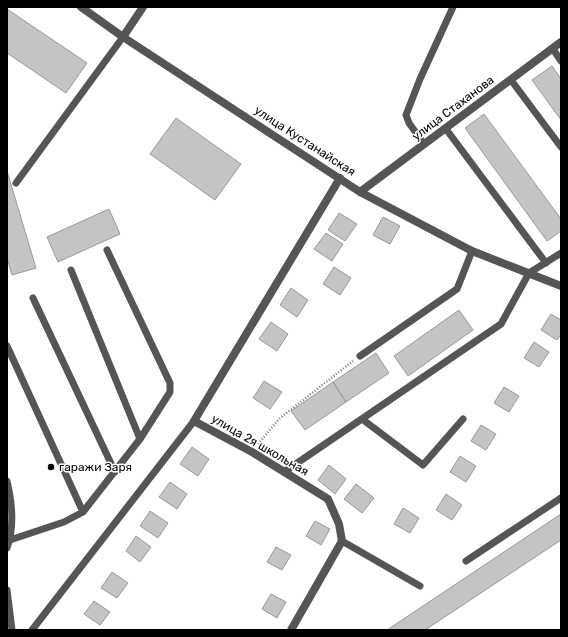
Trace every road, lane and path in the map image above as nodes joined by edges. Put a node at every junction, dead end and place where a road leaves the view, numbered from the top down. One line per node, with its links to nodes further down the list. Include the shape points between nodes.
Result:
1 (81, 7): 4 (street, улица Кустанайская)
2 (143, 7): 4 (street)
3 (452, 7): 10 (lane, via 406,115)
4 (123, 37): 12 (street, улица Кустанайская); 13 (lane)
5 (561, 42): 6 (street, улица Стаханова)
6 (553, 49): 7 (lane); 8 (street, улица Стаханова)
7 (561, 60)
8 (511, 80): 9 (street, улица Стаханова); 11 (lane)
9 (446, 129): 10 (street, улица Стаханова); 18 (lane)
10 (424, 144): 14 (street, улица Стаханова)
11 (561, 147)
12 (340, 178): 14 (street, улица Кустанайская); 27 (street, улица 2я школьная)
13 (16, 183)
14 (360, 192): 16 (street, улица Кустанайская)
15 (107, 250): 28 (lane, via 170,383 170,392)
16 (472, 251): 20 (street, улица Кустанайская); 24 (lane, via 457,289)
17 (561, 253): 18 (lane)
18 (546, 263): 20 (lane)
19 (71, 270): 28 (lane)
20 (529, 273): 21 (street, улица Кустанайская); 26 (lane, via 501,324)
21 (561, 286)
22 (33, 298): 30 (lane)
23 (7, 346): 34 (lane)
24 (360, 356): 29 (path, via 279,419)
25 (463, 418): 26 (lane, via 423,465)
26 (362, 419): 31 (lane)
27 (194, 421): 29 (street, улица 2я школьная); 42 (lane)
28 (140, 439): 30 (lane)
29 (252, 452): 31 (street, улица 2я школьная)
30 (115, 472): 34 (lane)
31 (284, 472): 36 (street, улица 2я школьная, via 328,499 339,524)
32 (7, 481): 35 (lane, via 12,512)
33 (561, 498): 38 (lane)
34 (83, 512): 35 (lane, via 64,522)
35 (10, 540): 37 (lane)
36 (342, 541): 39 (lane); 43 (street)
37 (7, 548)
38 (466, 561)
39 (420, 586)
40 (7, 590): 41 (lane)
41 (12, 630)
42 (32, 630)
43 (292, 630)

